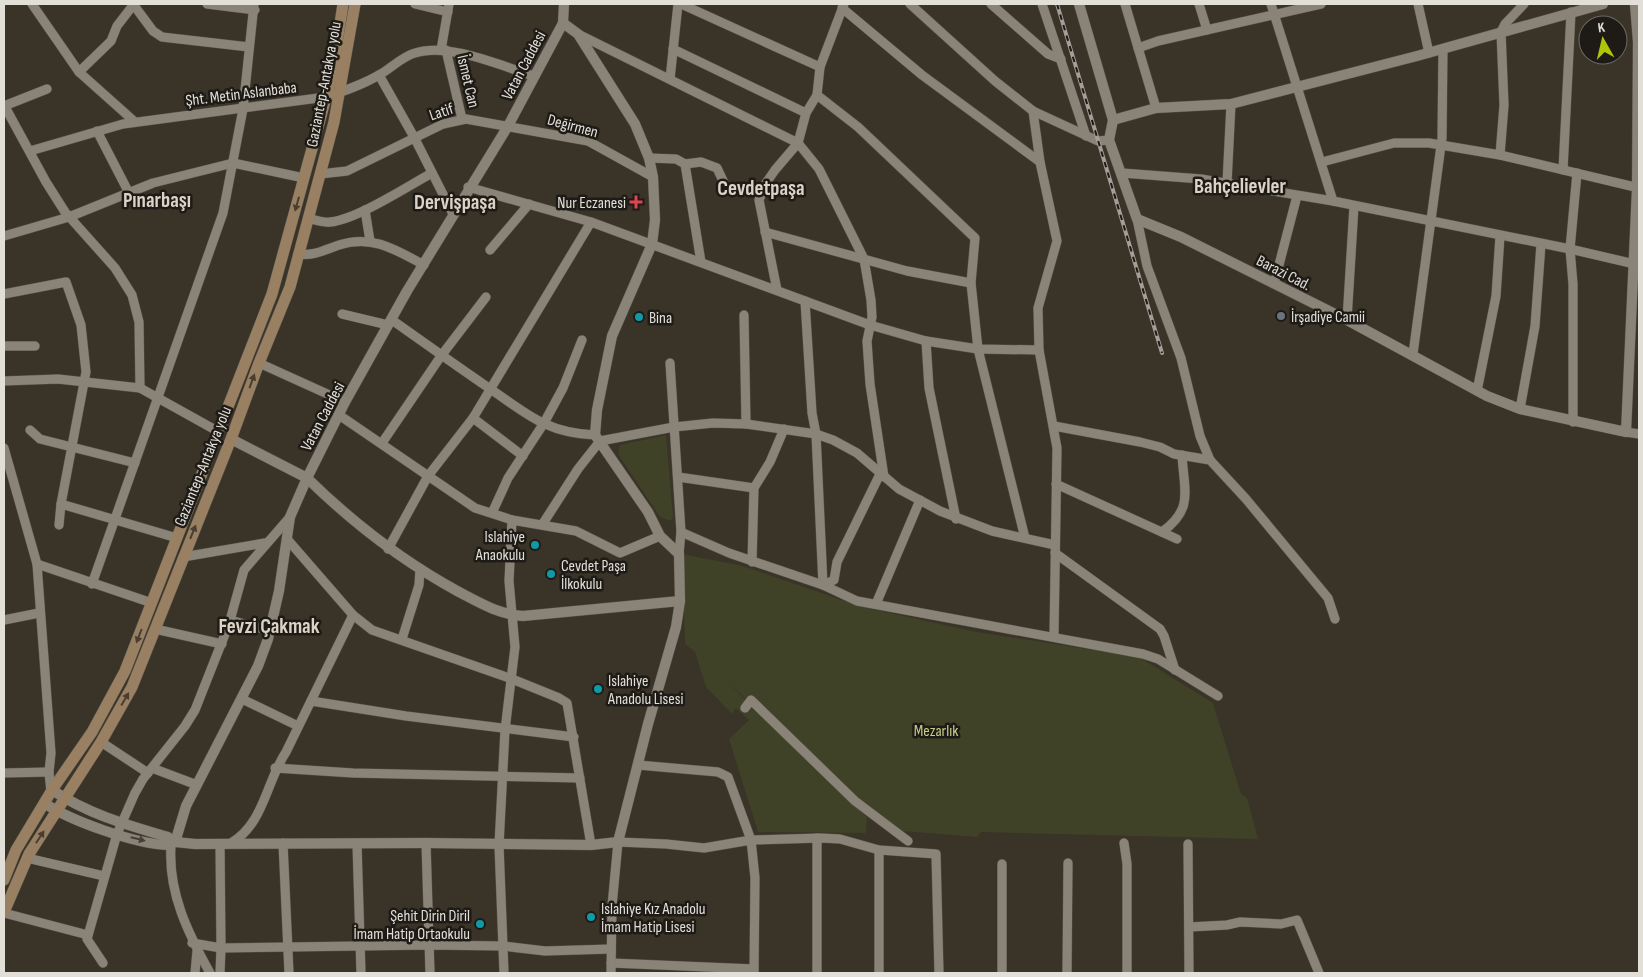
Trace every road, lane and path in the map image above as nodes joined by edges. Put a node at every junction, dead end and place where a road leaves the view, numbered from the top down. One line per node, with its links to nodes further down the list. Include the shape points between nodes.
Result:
1 (32, 4): 38 (street)
2 (134, 4): 30 (street, via 153,31 162,36); 38 (street, via 117,26 112,41)
3 (207, 4): 22 (street)
4 (343, 4): 47 (main road, Gaziantep-Antakya yolu)
5 (355, 4): 45 (main road, Gaziantep-Antakya yolu)
6 (415, 4): 23 (street)
7 (564, 4): 26 (street, Vatan Caddesi)
8 (680, 4): 32 (street); 37 (street)
9 (910, 4): 52 (street)
10 (991, 4): 36 (street, via 1048,54)
11 (1042, 4): 36 (street)
12 (1079, 4): 55 (street)
13 (1125, 4): 31 (street)
14 (1199, 4): 27 (street)
15 (1271, 4): 25 (street)
16 (1321, 4): 25 (street)
17 (1418, 4): 35 (street)
18 (1524, 4): 28 (street)
19 (1603, 4): 24 (street)
20 (1635, 4): 41 (street)
21 (843, 6): 37 (street); 67 (street, via 930,81)
22 (254, 7): 30 (street)
23 (448, 8): 34 (street)
24 (1571, 12): 28 (street); 71 (street)
25 (1275, 16): 27 (street); 43 (street)
26 (563, 23): 29 (street); 40 (street, Vatan Caddesi)
27 (1207, 30): 31 (street)
28 (1501, 32): 33 (street); 65 (street, via 1504,105)
29 (578, 34): 42 (street); 66 (street, via 635,124)
30 (249, 48): 51 (street)
31 (1138, 48): 49 (street)
32 (673, 49): 42 (street); 53 (street)
33 (1443, 49): 35 (street); 63 (street)
34 (444, 50): 39 (street, Şht. Metin Aslanbaba, via 415,53); 40 (street, Şht. Metin Aslanbaba); 54 (street, İsmet Can)
35 (1429, 53): 43 (street)
36 (1061, 59): 59 (street)
37 (820, 67): 46 (street)
38 (79, 72): 56 (street)
39 (380, 75): 45 (street, Şht. Metin Aslanbaba); 60 (street)
40 (534, 76): 57 (street, Vatan Caddesi)
41 (1639, 76): 80 (street)
42 (670, 79): 62 (street)
43 (1298, 88): 48 (street); 68 (street)
44 (47, 89): 50 (street)
45 (340, 92): 47 (street, Şht. Metin Aslanbaba); 74 (main road, Gaziantep-Antakya yolu)
46 (818, 95): 53 (street); 107 (street, via 973,234 976,242)
47 (326, 97): 51 (street, Şht. Metin Aslanbaba); 77 (main road, Gaziantep-Antakya yolu)
48 (1231, 104): 49 (street); 78 (street)
49 (1156, 108): 55 (street)
50 (5, 109): 64 (street)
51 (243, 109): 56 (street, Şht. Metin Aslanbaba); 69 (street)
52 (1033, 111): 59 (street); 67 (street)
53 (806, 113): 62 (street)
54 (462, 119): 57 (street, Latif); 60 (street, Latif)
55 (1113, 120): 61 (street)
56 (135, 122): 58 (street, Şht. Metin Aslanbaba)
57 (508, 126): 76 (street, Değirmen, via 588,141); 79 (street, Vatan Caddesi)
58 (98, 130): 64 (street, Şht. Metin Aslanbaba); 82 (street)
59 (1086, 136): 61 (street, via 1098,141)
60 (414, 137): 74 (street, Latif, via 347,171); 75 (street)
61 (1109, 140): 72 (street)
62 (798, 143): 94 (street, via 775,170 762,192 760,200); 103 (street, via 819,169)
63 (1441, 144): 65 (street); 68 (street, via 1394,143); 92 (street)
64 (30, 151): 89 (street)
65 (1500, 155): 71 (street)
66 (649, 158): 70 (street, via 676,159); 76 (street)
67 (1040, 162): 123 (street, via 1057,241 1039,302)
68 (1322, 162): 84 (street)
69 (233, 164): 77 (street); 82 (street, via 153,183); 133 (street, via 223,213)
70 (685, 164): 81 (street, via 701,162 717,168 725,185); 104 (street)
71 (1563, 170): 73 (street)
72 (1122, 173): 78 (street); 91 (street)
73 (1577, 173): 80 (street); 100 (street)
74 (320, 174): 90 (main road, Gaziantep-Antakya yolu)
75 (432, 174): 87 (street); 88 (street)
76 (653, 177): 98 (street, via 655,220)
77 (304, 178): 145 (main road, Gaziantep-Antakya yolu, one-way to 145, via 272,294)
78 (1227, 183): 83 (street)
79 (468, 187): 85 (street); 88 (street, Vatan Caddesi)
80 (1638, 188): 106 (street)
81 (731, 189)
82 (129, 193): 89 (street)
83 (1297, 196): 84 (street); 108 (street)
84 (1333, 202): 86 (street)
85 (529, 204): 93 (street); 101 (street)
86 (1354, 206): 92 (street); 115 (street)
87 (365, 210): 90 (street, via 332,222); 97 (street)
88 (453, 214): 105 (street, Vatan Caddesi)
89 (69, 217): 95 (street); 130 (street, via 95,243 132,295 139,322)
90 (308, 218): 102 (main road, Gaziantep-Antakya yolu)
91 (1137, 219): 108 (street, Barazi Cad.); 156 (street, via 1148,266 1181,358 1200,436)
92 (1430, 221): 96 (street); 124 (street)
93 (591, 222): 98 (street); 131 (street)
94 (765, 232): 103 (street); 109 (street)
95 (4, 236)
96 (1500, 236): 99 (street); 132 (street, via 1496,296)
97 (370, 241): 102 (street, via 349,242 316,254); 105 (street, via 382,243)
98 (652, 244): 104 (street); 149 (street, via 612,336 597,410)
99 (1541, 244): 100 (street); 135 (street, via 1535,326)
100 (1570, 249): 106 (street); 138 (street, via 1574,324)
101 (490, 250)
102 (298, 254): 126 (main road, Gaziantep-Antakya yolu, via 290,287)
103 (864, 259): 107 (street); 117 (street, via 871,300)
104 (701, 262): 109 (street)
105 (424, 264): 116 (street, Vatan Caddesi)
106 (1637, 265): 146 (street)
107 (970, 283): 122 (street)
108 (1274, 284): 115 (street, Barazi Cad.)
109 (777, 290): 112 (street)
110 (4, 294): 129 (street, via 66,282 81,325)
111 (486, 297): 125 (street)
112 (806, 301): 117 (street); 147 (street)
113 (342, 314): 116 (street)
114 (744, 315): 140 (street)
115 (1347, 320): 124 (street, Barazi Cad.)
116 (390, 322): 125 (street); 134 (street, Vatan Caddesi)
117 (870, 325): 119 (street); 158 (street, via 867,341 870,384)
118 (582, 340): 139 (street)
119 (926, 341): 122 (street); 170 (street, via 929,388)
120 (4, 346): 121 (street)
121 (35, 346)
122 (978, 349): 123 (street); 179 (street)
123 (1039, 350): 141 (street)
124 (1412, 354): 132 (street, Barazi Cad.)
125 (441, 356): 131 (street); 151 (street)
126 (258, 363): 134 (street); 150 (main road, Gaziantep-Antakya yolu, one-way to 126)
127 (670, 363): 142 (street)
128 (4, 380): 129 (street)
129 (85, 381): 130 (street); 152 (street)
130 (140, 388): 133 (street)
131 (491, 389): 137 (street); 139 (street)
132 (1477, 391): 135 (street, Barazi Cad.)
133 (158, 397): 145 (street); 157 (street)
134 (345, 402): 136 (street, Vatan Caddesi)
135 (1520, 410): 138 (street, Barazi Cad.)
136 (339, 415): 151 (street); 161 (street, Vatan Caddesi)
137 (473, 418): 155 (street); 159 (street)
138 (1572, 422): 146 (street, Barazi Cad.)
139 (544, 424): 149 (street); 155 (street)
140 (746, 424): 142 (street); 143 (street)
141 (1054, 426): 154 (street, via 1140,442); 164 (street, via 1058,462)
142 (674, 427): 149 (street); 160 (street)
143 (784, 428): 147 (street); 165 (street, via 770,462)
144 (30, 430): 152 (street, via 40,439)
145 (218, 432): 178 (main road, Gaziantep-Antakya yolu)
146 (1626, 432): 148 (street)
147 (816, 434): 158 (street, via 857,453); 191 (street)
148 (1639, 434)
149 (598, 438): 174 (street); 177 (street, via 648,512)
150 (231, 439): 161 (street); 186 (main road, Gaziantep-Antakya yolu, one-way to 150)
151 (382, 442): 159 (street)
152 (71, 447): 157 (street); 167 (street)
153 (4, 448): 162 (street)
154 (1182, 455): 156 (street); 176 (street, via 1183,509 1175,522)
155 (523, 456): 168 (street, via 508,478)
156 (1210, 460): 198 (street, via 1328,598)
157 (135, 463): 172 (street)
158 (882, 475): 166 (street); 191 (street, via 838,562 834,580)
159 (428, 476): 168 (street, via 475,508); 183 (street)
160 (678, 477): 165 (street); 175 (street)
161 (307, 478): 169 (street, Vatan Caddesi); 183 (street)
162 (14, 479): 163 (street); 188 (street)
163 (4, 481)
164 (1056, 484): 176 (street); 184 (street)
165 (754, 488): 187 (street)
166 (920, 500): 170 (street); 194 (street)
167 (61, 504): 172 (street); 173 (street)
168 (492, 514): 171 (street)
169 (290, 517): 180 (street, Vatan Caddesi); 182 (street)
170 (956, 518): 179 (street)
171 (512, 520): 174 (street); 197 (street, via 509,581)
172 (114, 521): 178 (street); 190 (street)
173 (59, 525)
174 (542, 525): 177 (street, via 576,531 620,553)
175 (681, 532): 185 (street); 187 (street)
176 (1162, 532): 181 (street)
177 (660, 536): 185 (street)
178 (177, 538): 193 (main road, Gaziantep-Antakya yolu)
179 (1025, 538): 184 (street)
180 (287, 539): 196 (street); 202 (street, Vatan Caddesi)
181 (1177, 539)
182 (265, 543): 186 (street); 200 (street, via 244,570)
183 (388, 549): 189 (street)
184 (1054, 549): 203 (street); 206 (street, via 1160,629)
185 (679, 554): 192 (street)
186 (183, 557): 201 (main road, Gaziantep-Antakya yolu)
187 (752, 562): 191 (street)
188 (38, 564): 190 (street); 195 (street)
189 (420, 569): 197 (street, via 493,610); 204 (street, via 419,585)
190 (92, 584): 193 (street)
191 (823, 584): 194 (street, via 857,601)
192 (680, 601): 197 (street); 216 (street)
193 (152, 603): 224 (main road, Gaziantep-Antakya yolu, one-way to 224, via 125,671 92,732)
194 (876, 604): 203 (street)
195 (39, 613): 199 (street); 219 (street, via 51,753)
196 (353, 615): 204 (street, via 372,630); 210 (street)
197 (512, 615): 207 (street, via 515,647)
198 (1335, 618)
199 (4, 620)
200 (230, 620): 202 (street); 205 (street)
201 (155, 629): 205 (street); 215 (main road, Gaziantep-Antakya yolu, one-way to 201, via 132,687)
202 (270, 631): 209 (street, Vatan Caddesi)
203 (1054, 636): 206 (street, via 1144,654)
204 (402, 639): 207 (street)
205 (222, 644): 218 (street, via 195,710)
206 (1175, 670): 208 (street)
207 (512, 679): 213 (street); 214 (street, via 567,703)
208 (1218, 696)
209 (242, 699): 212 (street); 223 (street, Vatan Caddesi)
210 (311, 700): 212 (street); 213 (street)
211 (744, 708): 232 (street, via 751,700 855,801)
212 (298, 726): 217 (street)
213 (505, 730): 214 (street); 221 (street)
214 (574, 737): 222 (street)
215 (101, 742): 218 (street); 225 (main road, Gaziantep-Antakya yolu)
216 (638, 765): 231 (street, via 726,775); 234 (street)
217 (275, 768): 221 (street); 235 (street, via 251,828)
218 (150, 771): 223 (street); 228 (street)
219 (49, 772): 220 (street); 224 (street)
220 (4, 773)
221 (504, 776): 222 (street); 242 (street)
222 (580, 778): 243 (street)
223 (197, 785): 233 (street, Vatan Caddesi)
224 (52, 791): 225 (street); 226 (main road, Gaziantep-Antakya yolu)
225 (64, 798): 227 (main road, Gaziantep-Antakya yolu); 228 (street)
226 (44, 803): 227 (street); 245 (main road, Gaziantep-Antakya yolu)
227 (56, 811): 229 (street); 246 (main road, Gaziantep-Antakya yolu, one-way to 227)
228 (121, 823): 229 (street); 233 (street)
229 (117, 834): 233 (street, one-way to 233); 249 (street)
230 (817, 838): 231 (street); 244 (street, via 840,839); 272 (street)
231 (751, 840): 234 (street, via 704,848); 263 (street, via 755,878)
232 (908, 841)
233 (171, 842): 239 (street); 258 (street, via 172,882)
234 (618, 842): 243 (street); 260 (street)
235 (231, 843): 236 (street); 239 (street)
236 (283, 843): 240 (street); 255 (street)
237 (426, 843): 240 (street); 242 (street); 254 (street)
238 (1124, 843): 277 (street, via 1127,864)
239 (220, 844): 259 (street)
240 (357, 844): 256 (street)
241 (1188, 844): 252 (street)
242 (499, 845): 243 (street); 257 (street)
243 (591, 845)
244 (879, 850): 273 (street); 274 (street, via 932,852 938,858)
245 (8, 858): 250 (main road, Gaziantep-Antakya yolu)
246 (27, 858): 249 (street); 251 (main road, Gaziantep-Antakya yolu)
247 (1068, 863): 276 (street)
248 (1002, 864): 275 (street)
249 (104, 876): 253 (street)
250 (4, 880)
251 (4, 913): 253 (street)
252 (1189, 927): 278 (street); 279 (street, via 1240,922 1281,924 1297,920)
253 (88, 935): 261 (street, via 90,946)
254 (429, 945): 256 (street); 257 (street); 269 (street)
255 (288, 946): 256 (street); 259 (street); 267 (street)
256 (361, 946): 268 (street)
257 (503, 946): 260 (street, via 544,951); 270 (street)
258 (195, 947): 259 (street); 264 (street); 265 (street)
259 (222, 948): 266 (street)
260 (611, 949): 262 (street)
261 (103, 963)
262 (611, 963): 263 (street); 271 (street)
263 (754, 971)
264 (195, 973)
265 (210, 973)
266 (220, 973)
267 (289, 973)
268 (361, 973)
269 (430, 973)
270 (504, 973)
271 (612, 973)
272 (817, 973)
273 (878, 973)
274 (939, 973)
275 (1002, 973)
276 (1067, 973)
277 (1127, 973)
278 (1189, 973)
279 (1319, 973)

